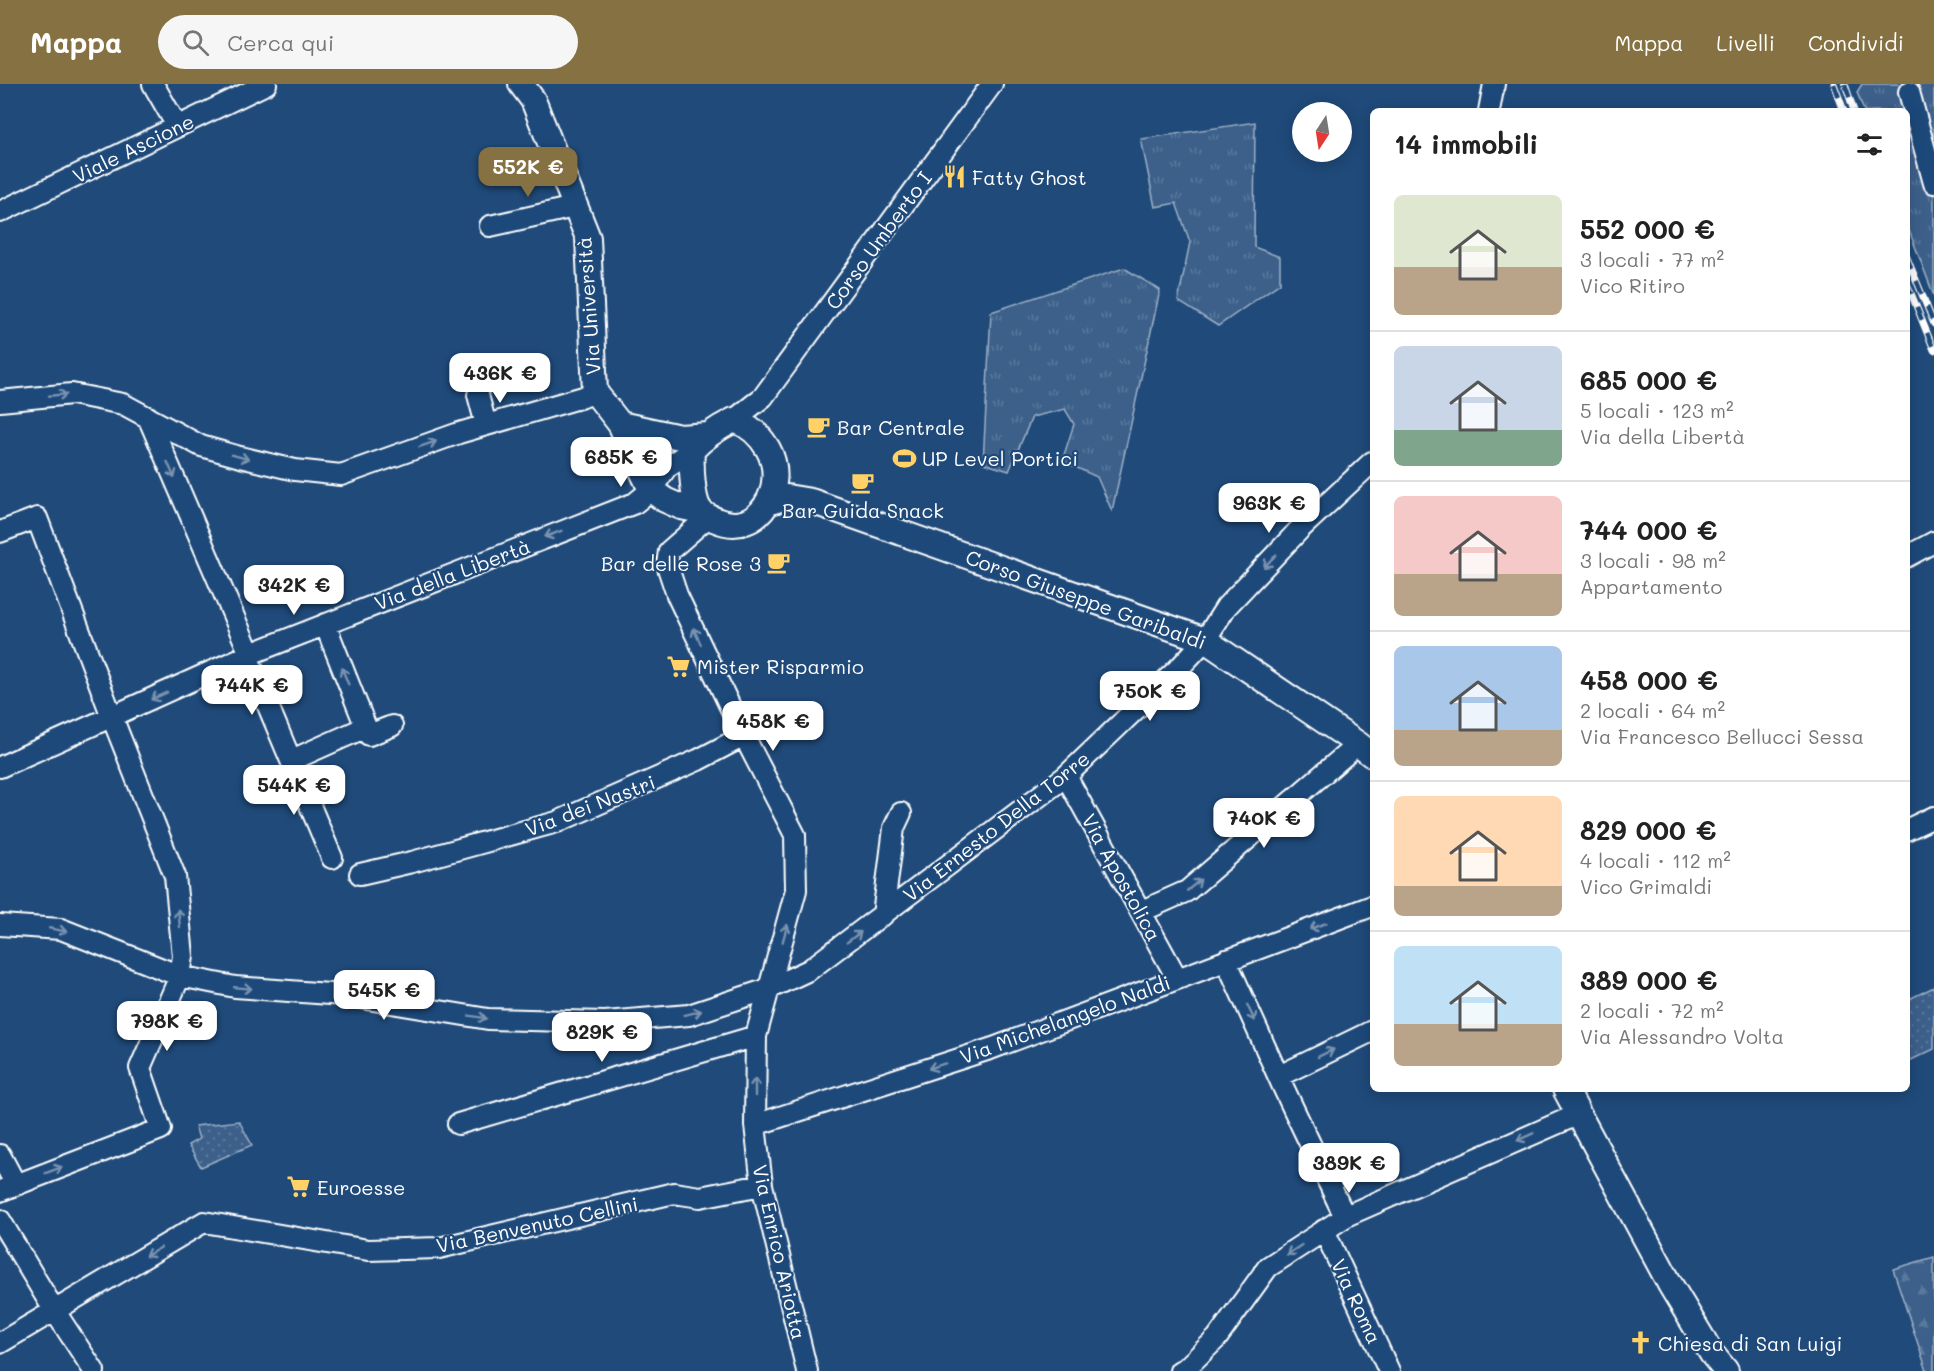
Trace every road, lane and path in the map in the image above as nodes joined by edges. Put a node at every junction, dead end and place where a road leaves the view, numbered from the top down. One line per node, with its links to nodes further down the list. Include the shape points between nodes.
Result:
1 (153, 84): 8 (street)
2 (266, 84): 8 (street, Viale Ascione)
3 (521, 84): 10 (main road, Via Università, via 533,100)
4 (992, 84): 15 (street, Corso Umberto I)
5 (1494, 84): 7 (street)
6 (1909, 92): 9 (street)
7 (1490, 108)
8 (177, 126): 11 (street, Viale Ascione)
9 (1934, 183)
10 (574, 207): 12 (street); 13 (main road, Via Università, via 588,238)
11 (0, 212)
12 (490, 226)
13 (595, 392): 19 (main road, Via Università); 20 (street)
14 (478, 394): 20 (street)
15 (764, 397): 18 (street, Corso Umberto I); 21 (street, Corso Umberto I)
16 (0, 401): 17 (street, one-way to 17, via 72,394 123,404)
17 (148, 417): 20 (street, one-way to 20, via 201,446 240,458 341,475); 34 (street, one-way to 34)
18 (734, 420): 21 (main road); 22 (main road)
19 (620, 424): 22 (main road); 25 (main road, Via Università)
20 (486, 425)
21 (756, 433): 24 (main road, via 772,456)
22 (700, 442): 25 (street, via 667,467); 28 (main road, via 695,494)
23 (1370, 464): 33 (street, Via Ernesto Della Torre, one-way to 33, via 1298,531 1226,607)
24 (774, 470): 26 (main road, Corso Giuseppe Garibaldi); 27 (main road, via 775,480)
25 (651, 490): 28 (main road, via 665,500); 32 (street, Via della Libertà, one-way to 32, via 635,503)
26 (811, 501): 27 (main road, Corso Giuseppe Garibaldi, via 787,497); 33 (main road, Corso Giuseppe Garibaldi)
27 (767, 503): 28 (main road, via 761,513 739,524)
28 (704, 514): 38 (street, Via Enrico Ariotta, one-way to 28, via 677,595 667,565 669,550)
29 (0, 532): 35 (street, via 37,518)
30 (1934, 542): 31 (street)
31 (1910, 555)
32 (325, 624): 34 (street, Via della Libertà); 37 (street, one-way to 32)
33 (1205, 640): 39 (main road, Corso Giuseppe Garibaldi); 42 (street, Via Ernesto Della Torre)
34 (249, 655): 35 (street, Via della Libertà, one-way to 35); 40 (street)
35 (112, 717): 41 (street, Via della Libertà); 53 (street, one-way to 35, via 183,956 175,876)
36 (392, 726): 37 (street, via 369,735)
37 (366, 727): 40 (street)
38 (744, 736): 47 (street, Via dei Nastri, via 557,822); 55 (street, Via Enrico Ariotta, one-way to 38, via 796,890 795,835)
39 (1365, 750): 49 (street, one-way to 39, via 1187,891)
40 (292, 760): 46 (street)
41 (0, 767)
42 (1066, 776): 49 (street, Via Apostolica); 50 (street, Via Ernesto Della Torre)
43 (901, 813): 50 (street, via 894,828)
44 (1934, 817): 45 (street)
45 (1910, 828)
46 (332, 858)
47 (360, 874)
48 (1370, 907): 52 (street, Via Michelangelo Naldi, one-way to 52)
49 (1142, 911): 54 (street, Via Apostolica)
50 (884, 915): 55 (street, Via Ernesto Della Torre, one-way to 50, via 809,970)
51 (0, 925): 53 (street, Via Ernesto Della Torre, one-way to 53, via 61,929)
52 (1226, 960): 54 (street, Via Michelangelo Naldi); 58 (street, one-way to 58)
53 (180, 976): 55 (street, Via Ernesto Della Torre, one-way to 55, via 235,987 343,995 488,1019 605,1022 689,1015); 65 (street, one-way to 53, via 160,1129 140,1068)
54 (1178, 978): 62 (street, Via Michelangelo Naldi, one-way to 62, via 993,1048)
55 (768, 989): 57 (street, Via Enrico Ariotta)
56 (1370, 1032): 58 (street, one-way to 56)
57 (756, 1036): 61 (street); 62 (street, Via Enrico Ariotta, one-way to 57)
58 (1280, 1076): 66 (street)
59 (1567, 1092): 60 (main road)
60 (1579, 1114): 66 (street, one-way to 66); 75 (main road, via 1671,1286)
61 (458, 1124)
62 (755, 1125): 64 (street, Via Enrico Ariotta)
63 (0, 1155): 65 (street)
64 (762, 1185): 69 (street, Via Benvenuto Cellini, one-way to 69, via 700,1197 674,1193 439,1248 368,1250 204,1222); 72 (street, Via Enrico Ariotta)
65 (8, 1188)
66 (1345, 1217): 68 (street)
67 (0, 1220): 69 (street)
68 (1324, 1230): 73 (street, one-way to 73, via 1269,1267 1217,1338); 74 (street, Via Roma)
69 (54, 1310): 70 (street); 71 (street)
70 (0, 1343)
71 (94, 1371)
72 (807, 1371)
73 (1180, 1371)
74 (1389, 1371)
75 (1726, 1371)

